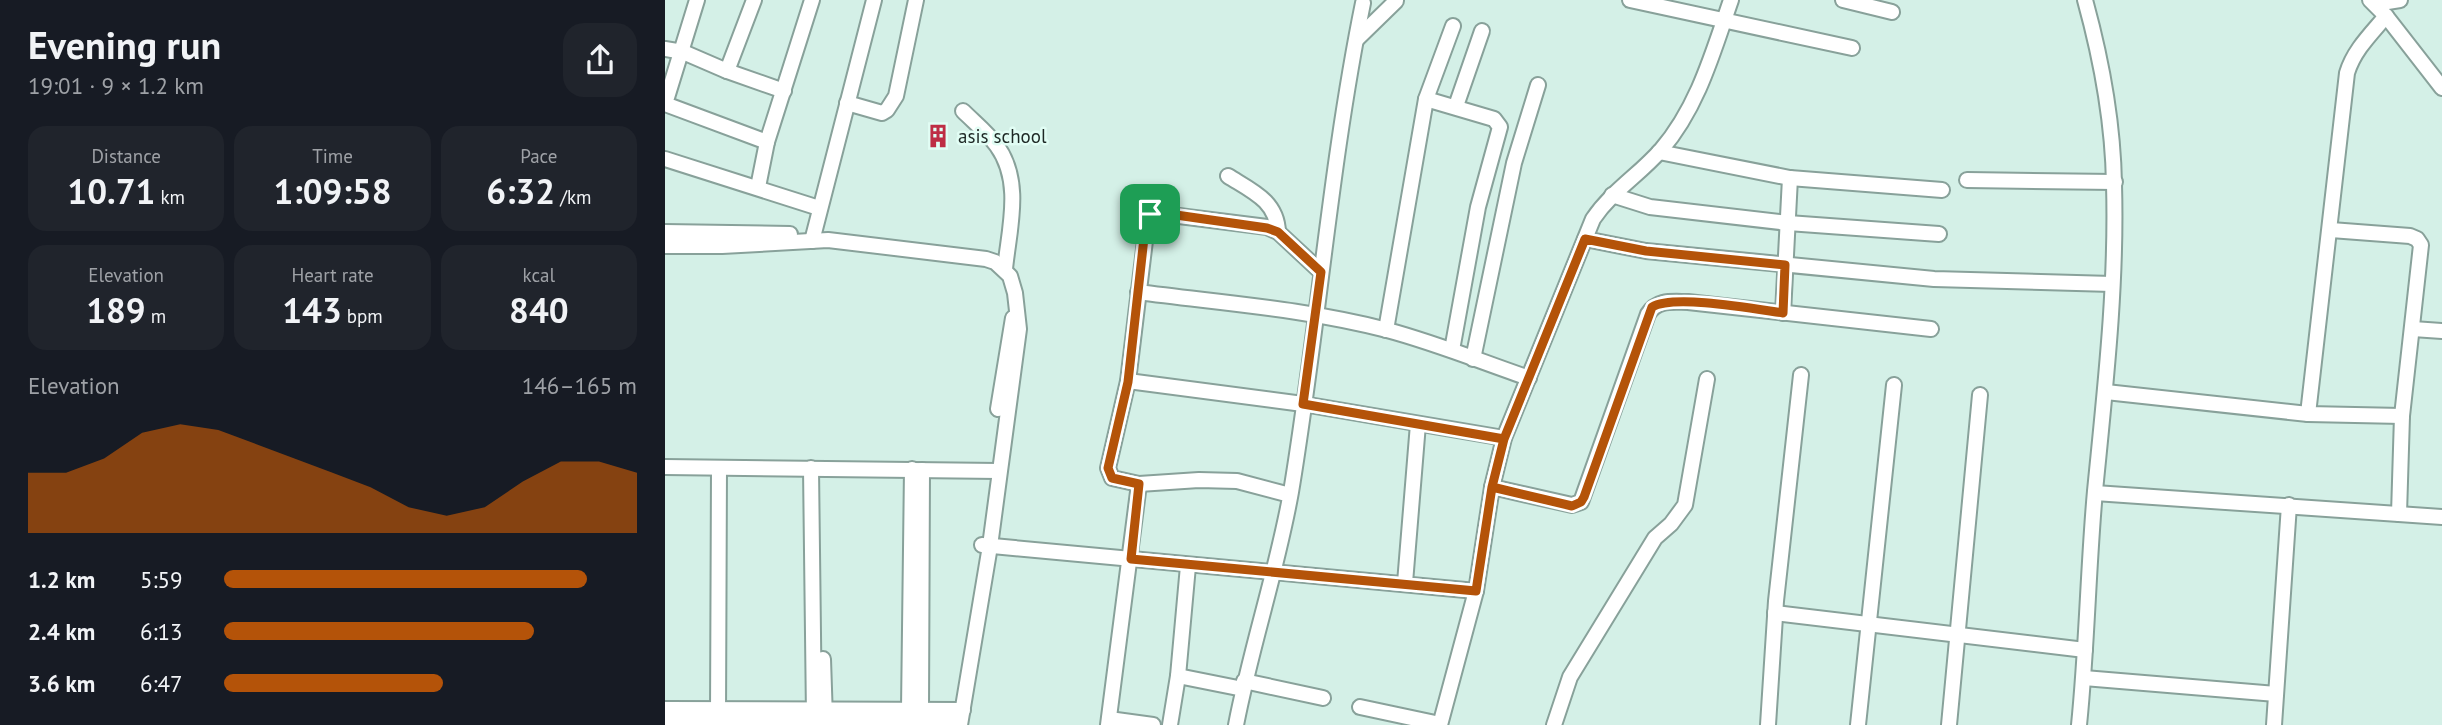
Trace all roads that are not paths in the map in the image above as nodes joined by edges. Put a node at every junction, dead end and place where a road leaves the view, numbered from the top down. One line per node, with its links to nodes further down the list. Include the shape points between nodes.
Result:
1 (697, 0): 22 (street)
2 (754, 0): 23 (street)
3 (813, 0): 26 (street)
4 (874, 0): 28 (street)
5 (916, 0): 28 (street, via 891,106 882,113)
6 (1630, 0): 16 (street)
7 (1731, 0): 16 (street)
8 (1843, 0): 14 (street)
9 (2085, 0): 37 (street, via 2108,116)
10 (2400, 0): 12 (street)
11 (1396, 1): 19 (street)
12 (2373, 2): 15 (street)
13 (1363, 3): 19 (street)
14 (1892, 12)
15 (2386, 16): 25 (street); 43 (street, via 2360,47 2347,73)
16 (1723, 22): 20 (street); 32 (street, via 1688,112)
17 (1453, 26): 27 (street)
18 (1482, 31): 29 (street)
19 (1356, 40): 52 (street)
20 (1851, 48)
21 (665, 49): 22 (street)
22 (683, 52): 23 (street); 31 (street, via 665,104)
23 (727, 71): 26 (street)
24 (1538, 85): 62 (street, via 1514,163)
25 (2442, 88)
26 (785, 91): 31 (street)
27 (1426, 99): 29 (street); 58 (street)
28 (847, 103): 41 (street)
29 (1456, 106): 61 (street, via 1494,119 1500,127 1478,207)
30 (963, 111): 51 (street, via 997,146 1009,172 1013,203)
31 (767, 142): 38 (street)
32 (1659, 152): 35 (street); 40 (street)
33 (665, 159): 38 (street)
34 (1228, 176): 45 (street, via 1262,197 1276,215)
35 (1790, 178): 39 (street); 42 (street)
36 (1967, 180): 37 (street)
37 (2115, 182): 53 (street)
38 (758, 187): 41 (street)
39 (1942, 190)
40 (1612, 195): 42 (street, via 1650,207); 48 (street, via 1593,219)
41 (819, 208): 47 (street)
42 (1788, 223): 46 (street); 50 (street)
43 (2331, 230): 57 (street, via 2417,239 2421,246); 71 (street)
44 (665, 232): 47 (street)
45 (1278, 232): 52 (street); 54 (street, via 1150,214)
46 (1939, 234)
47 (812, 238): 49 (street); 51 (street, via 986,259)
48 (1585, 239): 50 (street, via 1646,251); 64 (street)
49 (665, 246)
50 (1785, 265): 53 (street, via 1934,279); 55 (street)
51 (1005, 269): 80 (street, via 1013,283 1016,307)
52 (1321, 272): 56 (street)
53 (2112, 284): 68 (street)
54 (1138, 292): 56 (street); 66 (street)
55 (1783, 313): 59 (street); 82 (street, via 1658,303 1648,314 1581,502 1572,506)
56 (1316, 316): 58 (street); 70 (street)
57 (2413, 329): 60 (street); 72 (street)
58 (1386, 330): 61 (street)
59 (1931, 330)
60 (2442, 331)
61 (1452, 350): 62 (street)
62 (1473, 359): 64 (street)
63 (1801, 375): 94 (street)
64 (1529, 378): 74 (street)
65 (1707, 379): 115 (street, via 1685,505 1655,538 1570,677)
66 (1128, 382): 70 (street); 81 (street, via 1108,471 1112,478)
67 (1894, 384): 95 (street)
68 (2106, 392): 71 (street); 83 (street)
69 (1980, 395): 96 (street)
70 (1303, 404): 73 (street); 84 (street)
71 (2308, 414): 72 (street)
72 (2402, 416): 86 (street)
73 (1418, 424): 74 (street); 92 (street)
74 (1504, 439): 82 (street)
75 (665, 467): 76 (street)
76 (721, 472): 77 (street); 79 (street); 106 (street)
77 (813, 472): 78 (street); 107 (street)
78 (917, 473): 80 (street); 105 (street)
79 (665, 474)
80 (993, 474): 88 (street)
81 (1139, 484): 84 (street, via 1237,481); 89 (street)
82 (1492, 487): 93 (street)
83 (2095, 493): 85 (street); 97 (street)
84 (1290, 495): 91 (street)
85 (2289, 505): 86 (street); 101 (street)
86 (2399, 514): 87 (street)
87 (2442, 517)
88 (985, 545): 89 (street); 108 (street)
89 (1131, 559): 90 (street); 110 (street)
90 (1188, 566): 91 (street); 98 (street)
91 (1272, 572): 92 (street); 100 (street)
92 (1405, 583): 93 (street)
93 (1476, 591): 111 (street)
94 (1775, 613): 95 (street); 116 (street)
95 (1870, 624): 96 (street); 117 (street)
96 (1956, 634): 97 (street); 118 (street)
97 (2085, 650): 99 (street)
98 (1178, 676): 100 (street); 113 (street)
99 (2084, 678): 101 (street); 119 (street)
100 (1243, 685): 102 (street); 114 (street)
101 (2276, 694): 120 (street)
102 (1323, 698)
103 (1360, 707): 111 (street)
104 (665, 709): 106 (street)
105 (915, 709): 107 (street); 108 (street)
106 (723, 719): 107 (street); 109 (street)
107 (819, 719): 108 (street)
108 (956, 719)
109 (665, 722)
110 (1108, 722): 112 (street)
111 (1440, 724)
112 (1153, 725)
113 (1170, 725)
114 (1236, 725)
115 (1554, 725)
116 (1768, 725)
117 (1858, 725)
118 (1949, 725)
119 (2079, 725)
120 (2274, 725)

